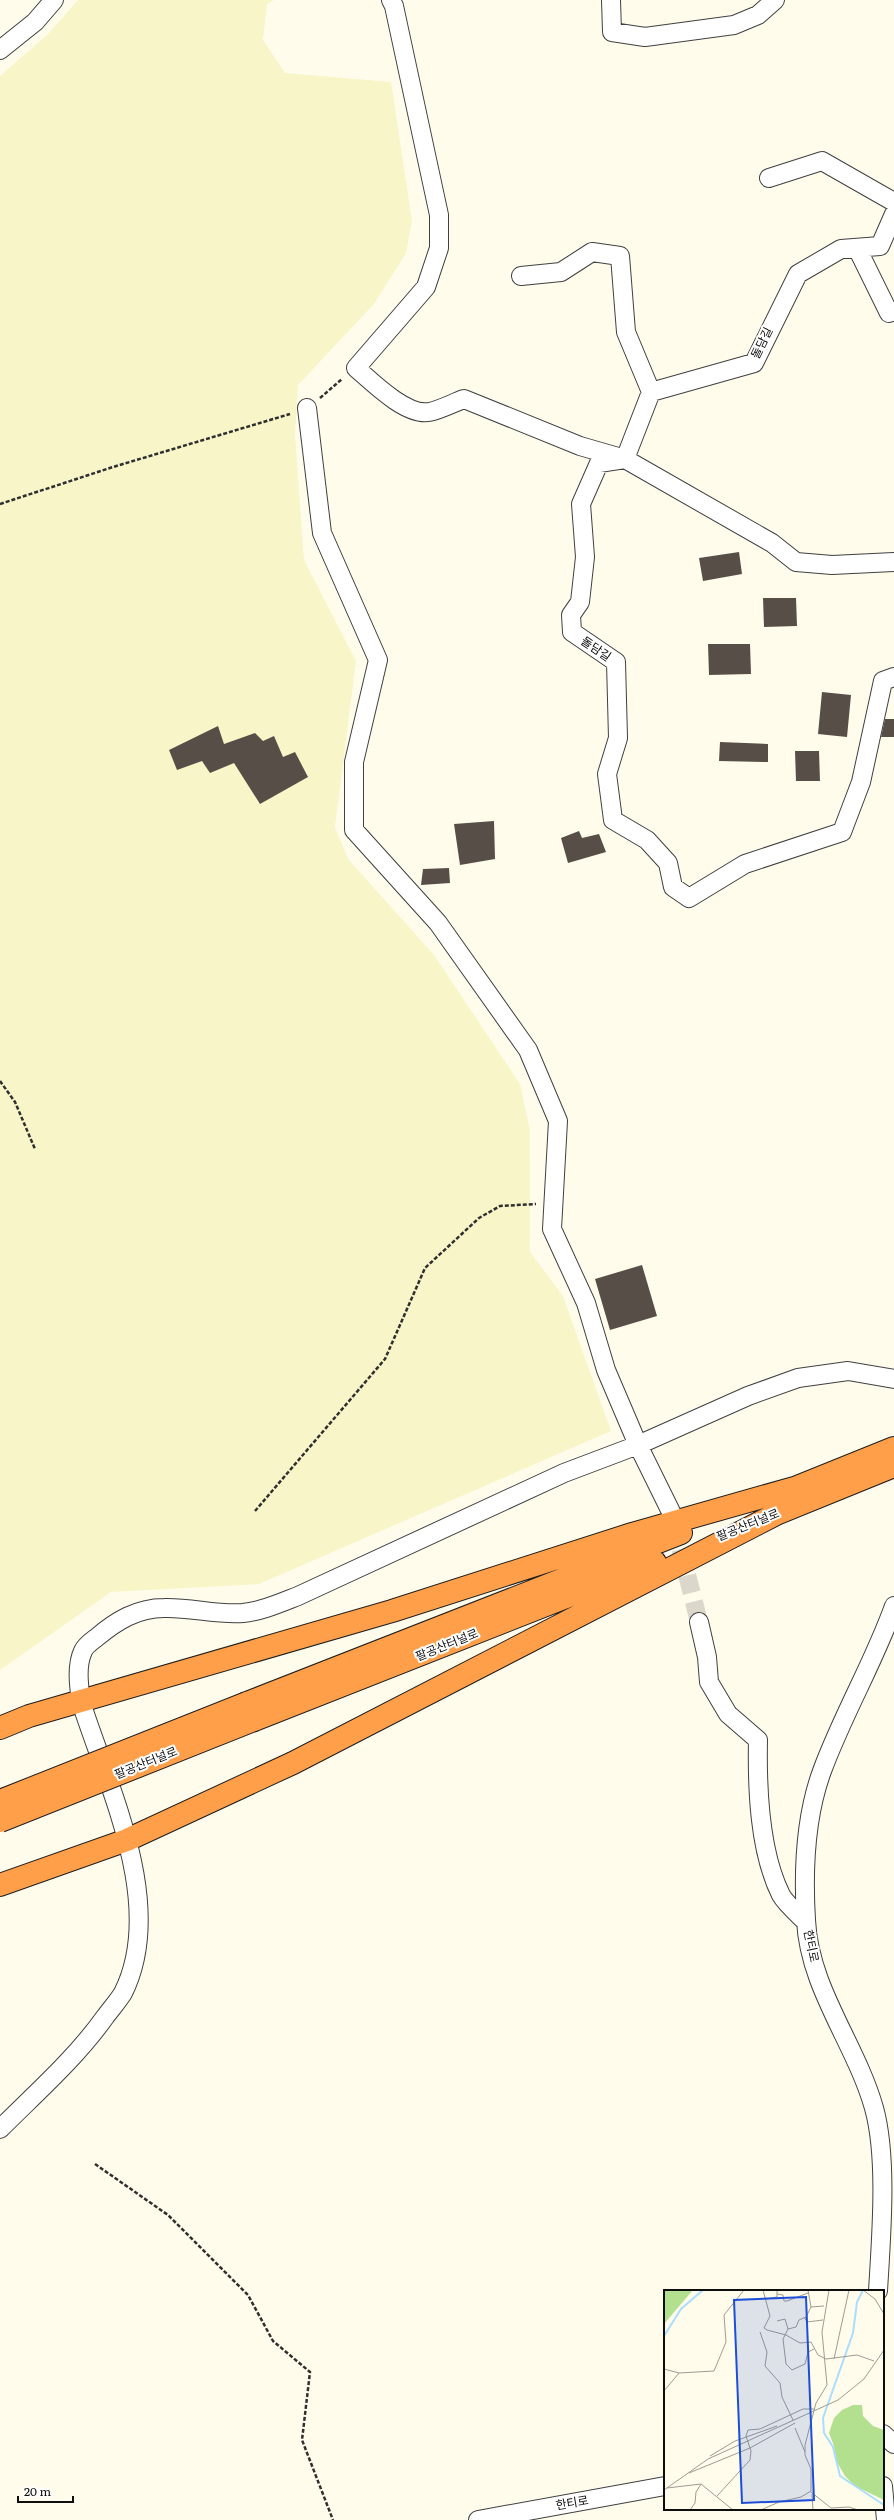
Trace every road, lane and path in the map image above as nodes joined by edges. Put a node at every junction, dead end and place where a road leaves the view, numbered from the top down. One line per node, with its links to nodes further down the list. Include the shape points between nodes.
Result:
1 (54, 0): 5 (street, via 35,22)
2 (611, 0): 3 (street, via 612,32 645,37 734,25 758,15)
3 (775, 0)
4 (397, 2): 12 (street, via 439,215 439,248 426,288)
5 (0, 50)
6 (769, 178): 7 (street, via 822,161)
7 (894, 202)
8 (894, 214): 9 (street, 돌담길, via 880,246)
9 (857, 248): 11 (street, via 889,313); 13 (street, 돌담길, via 841,249 798,274 754,363)
10 (521, 276): 13 (street, via 561,272 592,252 620,256 626,332)
11 (894, 312)
12 (356, 368): 14 (path); 15 (street, via 386,394 408,408 428,412 464,399 580,446)
13 (651, 392): 15 (street)
14 (307, 408): 16 (path); 21 (street, via 322,533 378,660 354,762 354,830 438,922 528,1050 558,1121)
15 (625, 459): 17 (street, via 772,542 796,562 832,565); 18 (street, 돌담길, via 599,463 581,504 585,556 580,602 571,615 572,632 616,662 618,738 606,774 613,820 646,840 668,863 673,887 689,898 745,864 842,832 861,782 883,681)
16 (0, 504)
17 (894, 562)
18 (894, 677)
19 (0, 1081): 20 (path, via 15,1102)
20 (34, 1149)
21 (554, 1203): 23 (street, via 552,1229 586,1303 606,1370); 28 (path, via 500,1206 479,1218 425,1268 385,1359)
22 (894, 1379): 23 (street, via 848,1371 798,1378 748,1396)
23 (638, 1445): 29 (street); 32 (street, via 564,1472 298,1596 264,1609 242,1613 215,1613 165,1608 148,1609 127,1615 110,1626 84,1650 79,1670)
24 (879, 1460): 25 (highway, 팔공산터널로); 26 (highway, 팔공산터널로); 27 (highway, 팔공산터널로)
25 (894, 1466)
26 (794, 1488): 32 (highway, via 632,1534 392,1611); 33 (highway, 팔공산터널로)
27 (784, 1510): 33 (highway, 팔공산터널로); 37 (highway, via 292,1763)
28 (255, 1511)
29 (672, 1514)
30 (894, 1606): 39 (street, 한티로, via 822,1771 808,1836 805,1873)
31 (699, 1622): 39 (street, via 707,1656 709,1682 728,1714 758,1740 757,1789 768,1860 781,1896)
32 (81, 1702): 34 (highway); 37 (street)
33 (250, 1711): 35 (highway, 팔공산터널로, bridge); 36 (highway, 팔공산터널로, bridge)
34 (0, 1728)
35 (0, 1801)
36 (0, 1821)
37 (127, 1840): 38 (highway); 40 (street, via 136,1876 139,1916 134,1961 123,1993 86,2044)
38 (0, 1885)
39 (806, 1922): 42 (street, 한티로, via 812,1958 865,2082 879,2133 881,2241)
40 (0, 2129)
41 (95, 2164): 47 (path, via 168,2215 248,2295 273,2341 310,2372 302,2440)
42 (878, 2290)
43 (884, 2435): 44 (street)
44 (894, 2444)
45 (664, 2486): 48 (street, 한티로)
46 (884, 2497): 49 (street)
47 (333, 2520)
48 (478, 2520)
49 (886, 2520)

